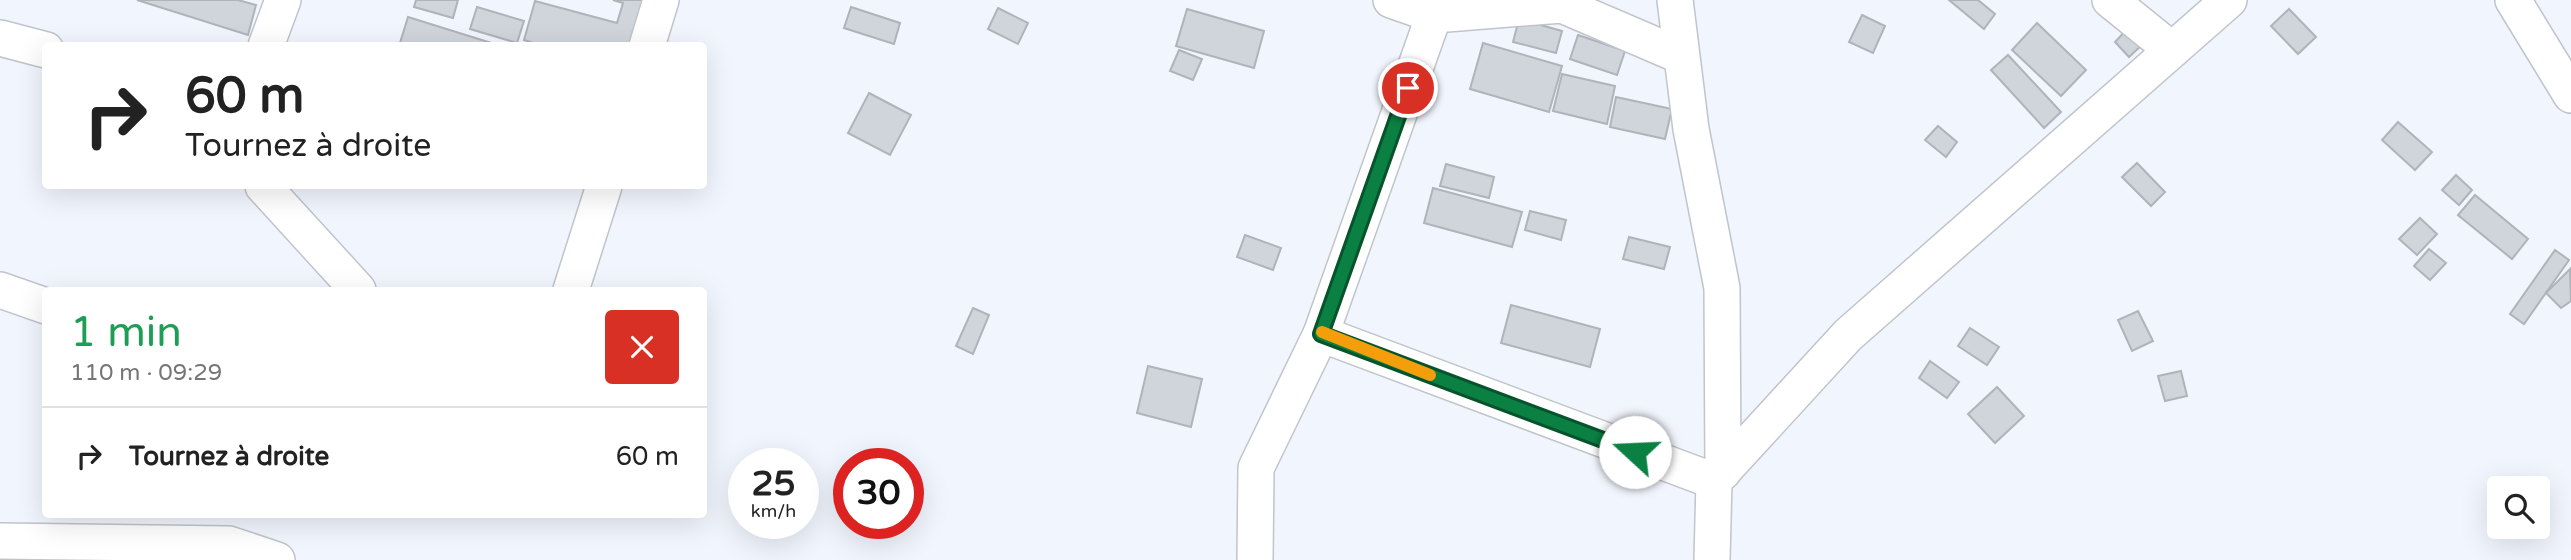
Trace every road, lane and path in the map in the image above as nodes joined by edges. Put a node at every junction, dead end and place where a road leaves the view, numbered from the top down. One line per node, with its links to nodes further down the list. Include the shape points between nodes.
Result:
1 (283, 0): 10 (street)
2 (661, 0): 11 (street)
3 (1391, 0): 8 (street)
4 (1675, 0): 14 (street)
5 (2110, 0): 13 (street)
6 (2229, 0): 13 (street)
7 (2513, 0): 15 (street)
8 (1434, 15): 14 (street, via 1562,5); 22 (street)
9 (0, 38): 12 (street)
10 (267, 42)
11 (648, 42)
12 (42, 49)
13 (2172, 50): 23 (street, via 1848,335)
14 (1681, 56): 23 (street, via 1722,288)
15 (2571, 95)
16 (266, 189): 18 (street)
17 (603, 189): 19 (street)
18 (355, 287)
19 (571, 287)
20 (0, 290): 21 (street)
21 (42, 305)
22 (1321, 334): 23 (street); 26 (street, via 1256,468)
23 (1718, 476): 27 (street)
24 (0, 541): 25 (street, via 229,544)
25 (277, 560)
26 (1255, 560)
27 (1712, 560)

